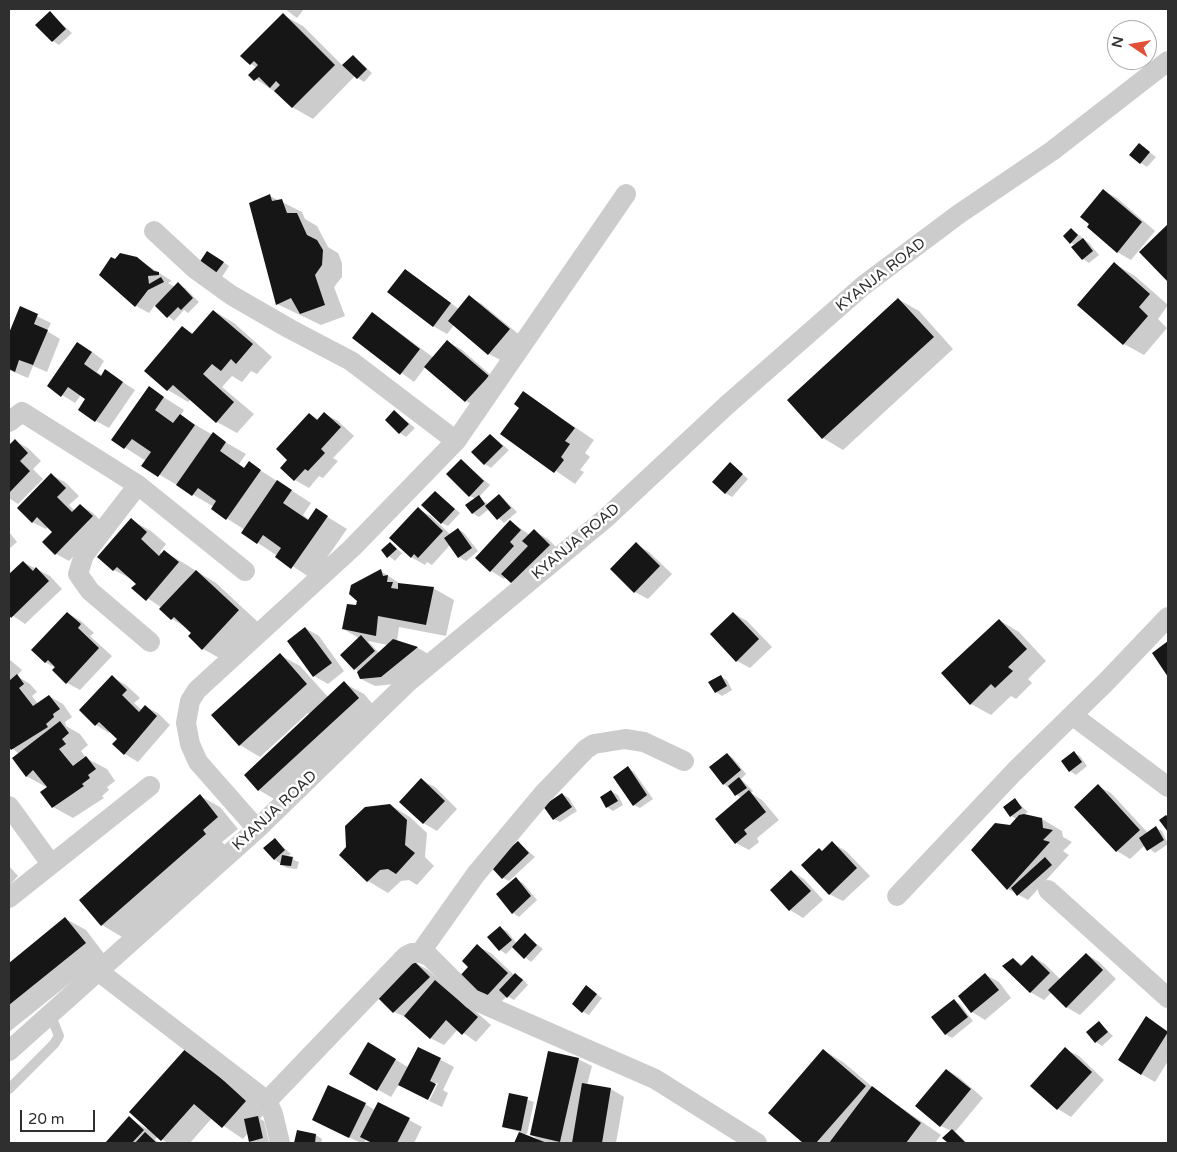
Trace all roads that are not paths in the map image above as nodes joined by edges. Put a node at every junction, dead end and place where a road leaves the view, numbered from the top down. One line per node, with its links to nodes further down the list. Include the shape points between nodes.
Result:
1 (1168, 62): 15 (street, KYANJA ROAD, via 1052,152 959,214 864,285 727,405 607,517 407,684)
2 (626, 194): 5 (street)
3 (154, 231): 5 (street, via 195,269 231,294 351,361)
4 (13, 413): 6 (street)
5 (456, 440): 15 (street, via 352,548 197,690 190,701 186,723 198,762)
6 (138, 485): 7 (street); 9 (street, via 84,555 78,574 90,590)
7 (246, 571)
8 (1168, 617): 10 (street)
9 (150, 642)
10 (1072, 715): 13 (street); 18 (street)
11 (684, 761): 20 (street, via 644,742 625,739 594,744 586,749 543,794 476,874)
12 (150, 786): 16 (street)
13 (1168, 787)
14 (9, 806): 16 (street)
15 (257, 829): 21 (street, KYANJA ROAD)
16 (51, 864): 19 (street)
17 (1048, 890): 22 (street)
18 (897, 896)
19 (9, 898)
20 (420, 953): 26 (street, via 406,956); 28 (street, via 429,956 472,999 655,1078)
21 (98, 971): 23 (street, KYANJA ROAD); 26 (street)
22 (1168, 998)
23 (50, 1014): 24 (street, KYANJA ROAD); 25 (lane, via 59,1036)
24 (9, 1051)
25 (9, 1089)
26 (267, 1101): 27 (street)
27 (280, 1143)
28 (757, 1143)

